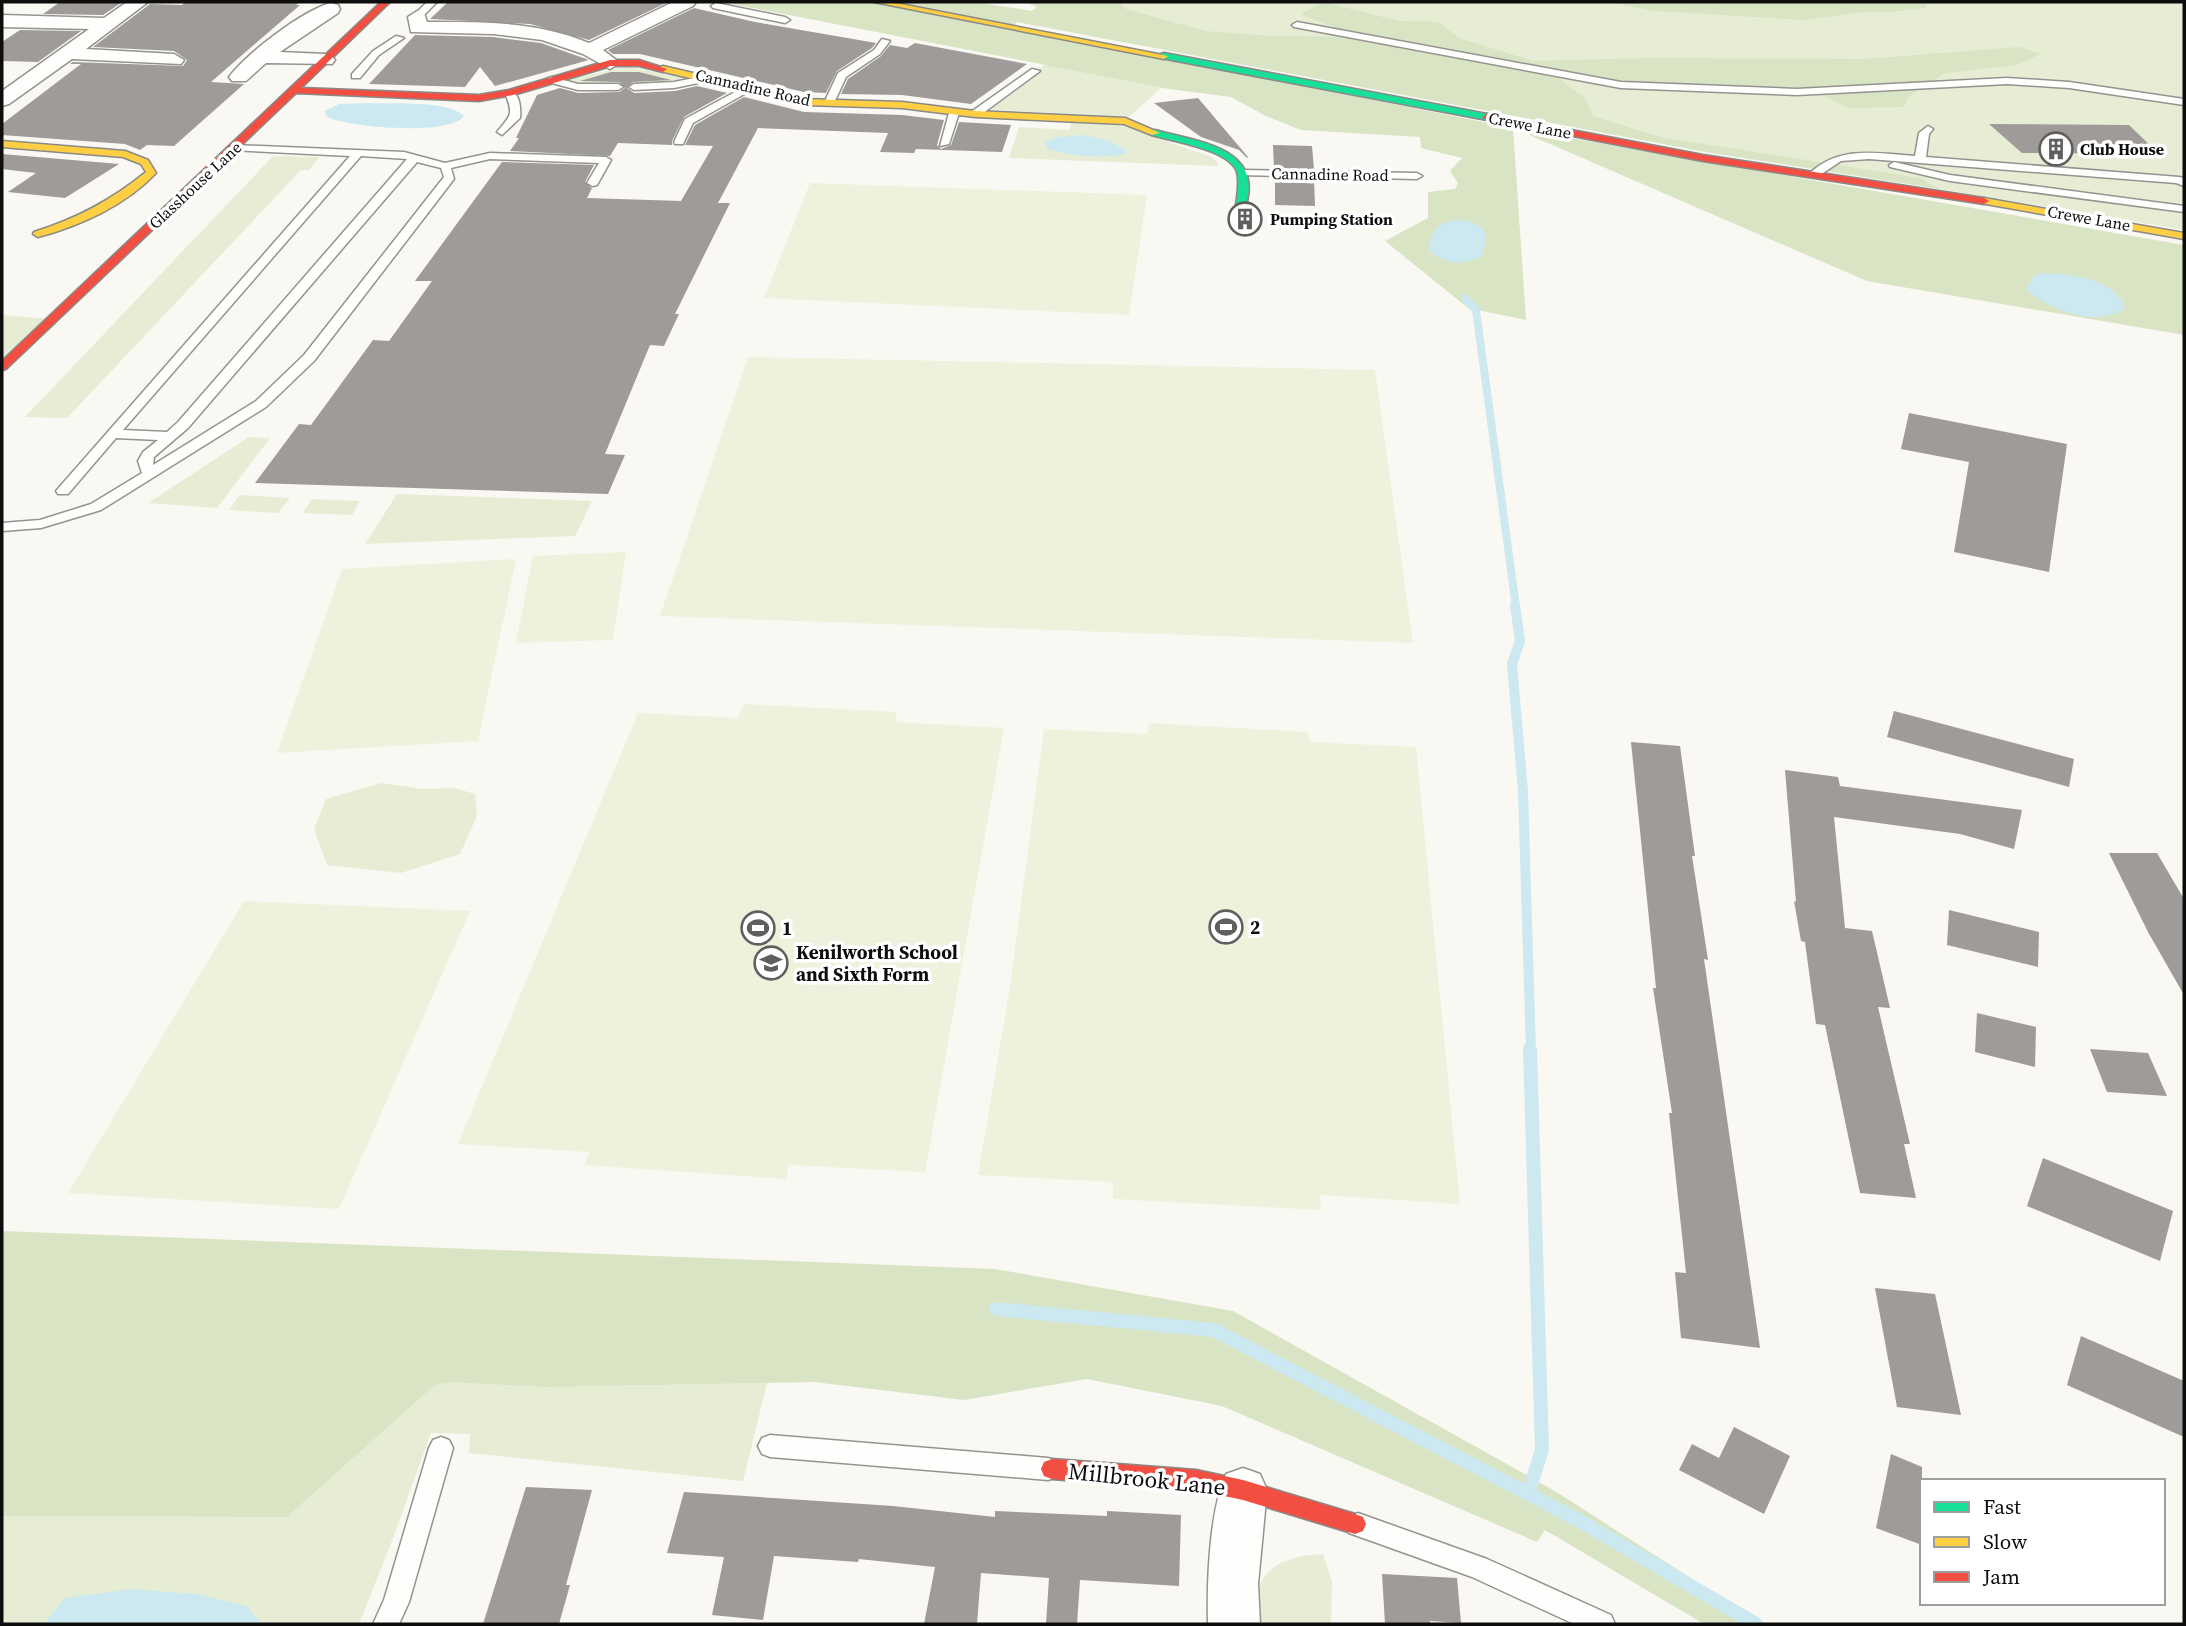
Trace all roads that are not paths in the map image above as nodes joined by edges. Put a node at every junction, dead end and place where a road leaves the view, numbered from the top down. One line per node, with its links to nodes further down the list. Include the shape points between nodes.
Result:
1 (139, 2): 12 (street)
2 (386, 2): 20 (street, Glasshouse Lane)
3 (432, 2): 11 (lane)
4 (687, 2): 16 (street)
5 (693, 2): 7 (street)
6 (878, 2): 55 (street, Crewe Lane)
7 (716, 6): 9 (lane)
8 (331, 9): 18 (street)
9 (785, 20)
10 (2, 21): 12 (street)
11 (417, 22): 14 (street); 16 (street, via 531,33)
12 (104, 24): 17 (street)
13 (1297, 25): 35 (lane, via 1621,85 1797,92 2007,81)
14 (399, 38): 25 (lane, via 376,53)
15 (885, 41): 36 (lane, via 877,52 842,75)
16 (591, 49): 21 (street)
17 (66, 53): 19 (street); 24 (street)
18 (261, 57): 20 (street); 26 (street)
19 (174, 60)
20 (325, 60): 32 (street, Glasshouse Lane)
21 (610, 63): 27 (street, Cannadine Road, via 639,63); 28 (street, Cannadine Road)
22 (1035, 71): 38 (lane)
23 (2, 75): 24 (street)
24 (33, 76): 34 (street)
25 (356, 76)
26 (239, 77)
27 (709, 78): 30 (lane); 31 (street, Cannadine Road)
28 (552, 80): 29 (lane, via 578,87); 33 (street, Cannadine Road)
29 (618, 87)
30 (634, 87)
31 (750, 88): 36 (street, Cannadine Road, via 804,102); 42 (lane, via 689,121)
32 (295, 90): 33 (street, Cannadine Road, via 479,98); 41 (street, Glasshouse Lane)
33 (510, 93): 40 (lane, via 516,118)
34 (2, 100)
35 (2184, 102)
36 (829, 103): 37 (street, Cannadine Road, via 902,105)
37 (954, 113): 38 (street, Cannadine Road); 44 (lane)
38 (975, 114): 54 (street, Cannadine Road, via 1134,123 1164,137 1216,151 1238,164)
39 (1928, 129): 51 (lane)
40 (502, 132)
41 (251, 133): 45 (street, Glasshouse Lane); 46 (lane, via 255,143)
42 (678, 142)
43 (2, 144): 61 (street, via 125,154 145,162 151,173 100,207)
44 (944, 144)
45 (234, 148): 46 (lane); 63 (street, Glasshouse Lane)
46 (268, 150): 47 (lane)
47 (358, 153): 50 (lane); 64 (lane)
48 (1997, 153): 53 (lane)
49 (1869, 156): 51 (lane); 55 (lane, via 1838,158); 60 (lane, via 1950,178)
50 (415, 157): 52 (lane); 65 (lane, via 183,425)
51 (1920, 159): 53 (lane)
52 (445, 166): 57 (lane, via 490,156 606,160); 66 (lane, via 450,177 309,358 261,404)
53 (2016, 168): 58 (lane)
54 (1243, 173): 56 (lane, Cannadine Road); 59 (street, Cannadine Road)
55 (1813, 175): 62 (street, Crewe Lane)
56 (1417, 176)
57 (593, 183)
58 (2184, 183)
59 (1241, 206)
60 (2184, 209)
61 (38, 234)
62 (2184, 236)
63 (5, 360)
64 (114, 434): 65 (lane); 67 (lane)
65 (167, 436): 66 (lane, via 145,461)
66 (149, 474): 68 (lane, via 82,513 41,524)
67 (63, 491)
68 (2, 527)
69 (771, 1446): 71 (lane)
70 (441, 1448): 74 (lane)
71 (1052, 1469): 72 (street, Millbrook Lane, via 1196,1480)
72 (1243, 1490): 73 (street, Millbrook Lane); 75 (street, Millbrook Lane, via 1233,1584)
73 (1354, 1524): 76 (lane, via 1478,1567)
74 (386, 1624)
75 (1234, 1624)
76 (1602, 1624)

